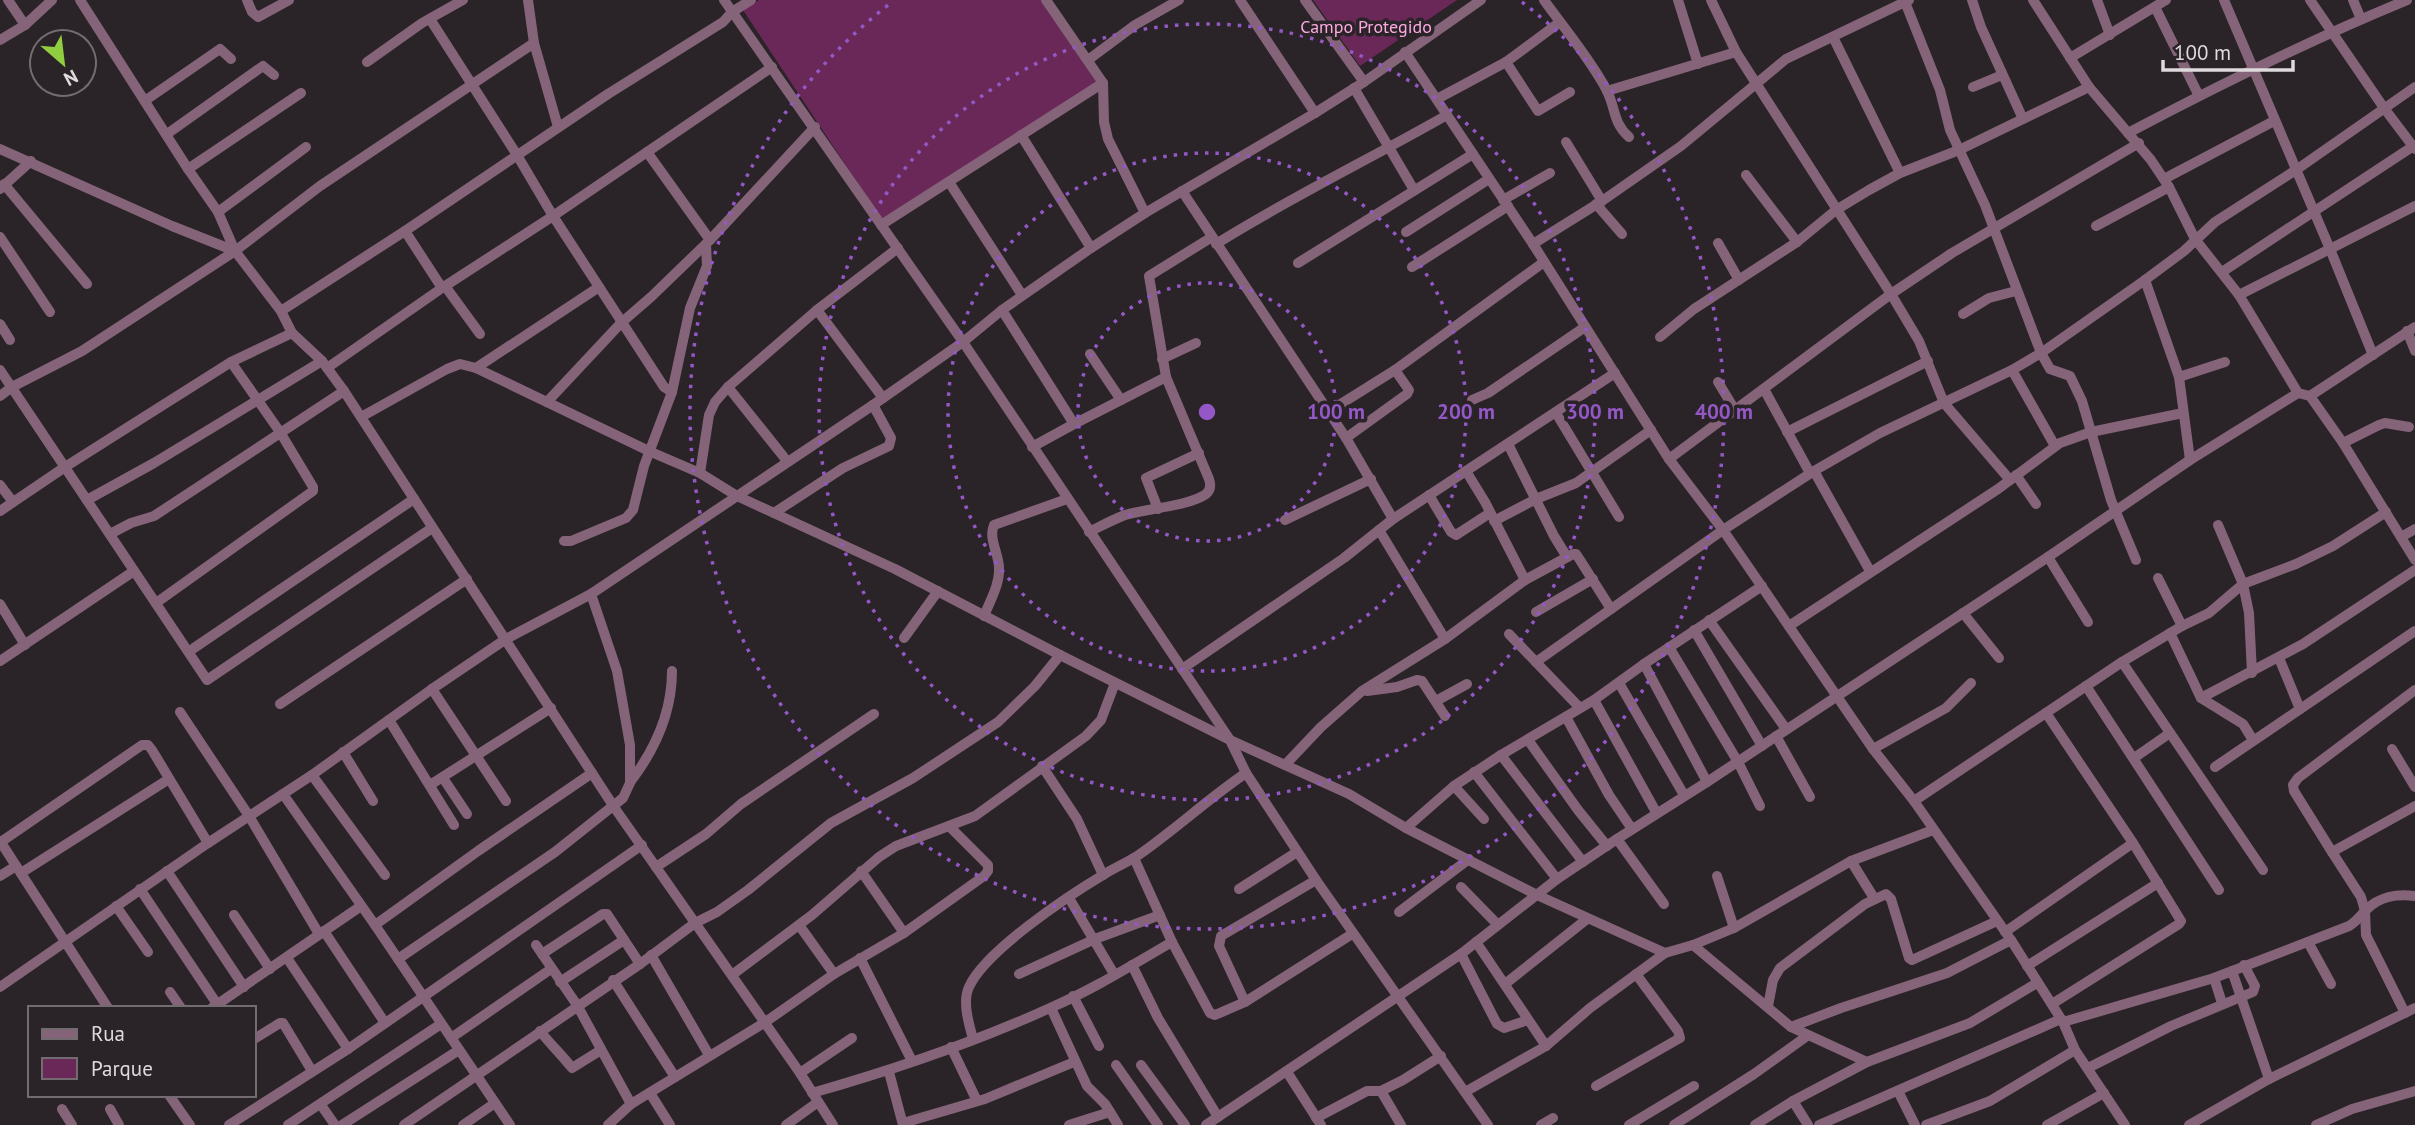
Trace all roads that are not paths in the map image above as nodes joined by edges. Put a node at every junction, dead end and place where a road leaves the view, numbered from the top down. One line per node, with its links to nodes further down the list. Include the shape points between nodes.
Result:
1 (8, 0): 32 (street)
2 (52, 0): 32 (street)
3 (80, 0): 62 (street)
4 (247, 0): 5 (street, via 258,18)
5 (289, 0)
6 (463, 0): 29 (street)
7 (528, 0): 37 (street)
8 (724, 0): 28 (street)
9 (751, 0): 28 (street)
10 (1047, 0): 42 (street)
11 (1179, 0): 42 (street)
12 (1240, 0): 64 (street)
13 (1305, 0): 53 (street)
14 (1481, 0): 38 (street)
15 (1544, 0): 31 (street)
16 (1678, 0): 45 (street)
17 (1711, 0): 39 (street)
18 (1972, 0): 49 (street)
19 (2033, 0): 40 (street)
20 (2097, 0): 34 (street)
21 (2166, 0): 27 (street)
22 (2224, 0): 47 (street)
23 (2310, 0): 33 (street)
24 (2353, 0): 30 (street)
25 (2407, 0): 30 (street)
26 (1907, 1): 35 (street); 80 (street)
27 (2155, 7): 34 (street); 60 (street)
28 (732, 12): 46 (street); 68 (street)
29 (430, 19): 43 (street); 52 (street)
30 (2361, 19): 33 (street)
31 (1560, 22): 44 (street); 57 (street)
32 (26, 25): 36 (street)
33 (2332, 33): 47 (street); 63 (street)
34 (2110, 35): 40 (street)
35 (1833, 37): 51 (street, via 1786,59); 88 (street)
36 (0, 40)
37 (534, 43): 52 (street); 68 (street)
38 (1405, 52): 53 (street); 61 (street)
39 (1735, 52): 45 (street); 51 (street)
40 (2070, 58): 55 (street)
41 (231, 59): 62 (street, via 220,49)
42 (1088, 60): 50 (street)
43 (367, 62)
44 (1506, 62): 58 (street, via 1538,111); 61 (street)
45 (1698, 64): 57 (street)
46 (772, 68): 69 (street); 81 (street)
47 (2253, 71): 60 (street); 67 (street)
48 (274, 75): 71 (street, via 263,66)
49 (2002, 75): 54 (street); 66 (street)
50 (1102, 83): 72 (street); 102 (street, via 1108,139)
51 (1755, 83): 96 (street, via 1681,146); 99 (street)
52 (472, 85): 83 (street); 120 (street, via 320,186)
53 (1359, 85): 64 (street); 77 (street)
54 (1973, 87)
55 (2089, 87): 66 (street); 70 (street)
56 (2415, 87): 63 (street)
57 (1607, 91): 73 (street, via 1614,118)
58 (1570, 92)
59 (301, 93): 85 (street)
60 (2199, 96): 70 (street)
61 (1437, 99): 65 (street)
62 (146, 100): 71 (street)
63 (2384, 108): 78 (street); 86 (street)
64 (1315, 113): 95 (street)
65 (1447, 115): 77 (street); 82 (street)
66 (2023, 119): 80 (street)
67 (2274, 121): 86 (street); 92 (street)
68 (558, 127): 83 (street)
69 (815, 127): 104 (street); 113 (street)
70 (2128, 133): 75 (street)
71 (167, 134): 85 (street)
72 (1021, 135): 91 (street); 118 (street)
73 (1629, 137)
74 (1566, 142): 96 (street)
75 (2138, 143): 92 (street); 106 (street)
76 (306, 147): 101 (street)
77 (1391, 147): 94 (street); 112 (street)
78 (2414, 147): 100 (street)
79 (0, 149): 84 (street)
80 (1959, 150): 88 (street); 106 (street)
81 (647, 152): 103 (street); 113 (street)
82 (1473, 154): 90 (street); 94 (street)
83 (517, 155): 103 (street); 107 (street)
84 (32, 161): 93 (street); 120 (street)
85 (188, 169): 101 (street)
86 (2296, 170): 100 (street); 111 (street)
87 (1550, 173): 97 (street)
88 (1900, 173): 99 (street)
89 (1746, 175): 114 (street)
90 (1489, 179): 97 (street); 108 (street)
91 (949, 182): 104 (street); 132 (street)
92 (2166, 183): 105 (street); 111 (street)
93 (2, 186): 127 (street)
94 (1413, 190): 122 (street)
95 (1182, 191): 102 (street); 112 (street)
96 (1599, 202): 109 (street); 116 (street)
97 (1505, 203): 116 (street); 123 (street)
98 (2415, 206): 119 (street)
99 (1836, 210): 114 (street); 131 (street)
100 (2312, 211): 119 (street); 124 (street)
101 (218, 212): 120 (street)
102 (1145, 213): 118 (street)
103 (553, 216): 128 (street); 129 (street)
104 (881, 225): 117 (street)
105 (2096, 226)
106 (1994, 228): 130 (street); 131 (street)
107 (405, 231): 128 (street); 136 (street)
108 (1406, 232)
109 (1622, 234)
110 (0, 237): 137 (street)
111 (2196, 239): 124 (street); 126 (street)
112 (1214, 240): 153 (street, via 1149,276); 181 (street)
113 (708, 242): 139 (street); 170 (street, via 707,266 688,316)
114 (1797, 242): 125 (street)
115 (1718, 243): 125 (street)
116 (1533, 244): 121 (street)
117 (898, 248): 134 (street); 147 (street)
118 (1091, 248): 132 (street)
119 (2330, 249): 133 (street); 152 (street)
120 (234, 251): 136 (street); 166 (street, via 82,351)
121 (1544, 262): 141 (street); 160 (street)
122 (1298, 263)
123 (1412, 267)
124 (2222, 272): 133 (street)
125 (1739, 280): 145 (street)
126 (2145, 280): 150 (street); 164 (street)
127 (87, 284)
128 (443, 287): 144 (street); 157 (street)
129 (599, 287): 139 (street); 158 (street)
130 (2016, 291): 138 (street, via 1990,298); 150 (street)
131 (1891, 294): 154 (street); 168 (street)
132 (1022, 295): 135 (street)
133 (2239, 295): 171 (street)
134 (817, 310): 167 (street); 173 (street)
135 (1002, 310): 147 (street); 185 (street)
136 (281, 311): 143 (street)
137 (50, 312)
138 (1963, 314)
139 (621, 323): 170 (street); 177 (street)
140 (0, 324): 146 (street)
141 (1585, 327): 162 (street); 176 (street)
142 (2411, 329): 149 (street); 152 (street)
143 (292, 333): 155 (street); 157 (street)
144 (480, 334)
145 (1660, 337)
146 (10, 340)
147 (963, 342): 173 (street); 195 (street)
148 (1196, 343): 153 (street)
149 (2415, 351)
150 (2041, 353): 161 (street); 190 (street, via 2050,369 2070,376)
151 (1090, 355): 175 (street)
152 (2373, 355): 171 (street)
153 (1162, 359): 163 (street)
154 (1928, 361): 178 (street); 189 (street)
155 (231, 362): 174 (street); 201 (street)
156 (2225, 362): 164 (street)
157 (325, 364): 169 (street); 174 (street)
158 (475, 368): 177 (street); 184 (street, via 460,364 447,369)
159 (0, 370): 166 (street)
160 (1395, 370): 181 (street); 191 (street, via 1407,384 1407,394)
161 (2012, 370): 178 (street); 194 (street)
162 (1615, 373): 182 (street); 187 (street)
163 (1166, 377): 175 (street); 197 (street)
164 (2179, 377): 183 (street)
165 (1718, 382): 180 (street)
166 (12, 387): 172 (street); 201 (street)
167 (728, 387): 200 (street); 205 (street, via 709,415)
168 (1764, 389): 180 (street); 189 (street)
169 (344, 391): 184 (street); 188 (street)
170 (672, 392): 196 (street)
171 (2304, 394): 192 (street); 199 (street)
172 (0, 396)
173 (883, 398): 179 (street)
174 (258, 399): 188 (street); 214 (street)
175 (1121, 400): 185 (street)
176 (1472, 400)
177 (547, 402): 196 (street)
178 (1944, 402): 204 (street); 207 (street)
179 (873, 405): 200 (street); 221 (street, via 891,439 889,446 843,468)
180 (1735, 411): 198 (street)
181 (1328, 412): 191 (street)
182 (1556, 413): 193 (street); 203 (street)
183 (2183, 413): 190 (street); 199 (street)
184 (361, 417): 211 (street)
185 (1074, 424): 195 (street)
186 (2409, 427): 192 (street, via 2385,423)
187 (1651, 430): 198 (street); 203 (street)
188 (280, 432): 232 (street, via 154,516); 250 (street, via 313,491)
189 (1787, 432): 204 (street)
190 (2091, 432): 194 (street); 219 (street)
191 (1346, 438): 206 (street)
192 (2343, 443): 220 (street)
193 (1508, 444): 202 (street); 213 (street)
194 (2054, 446): 207 (street)
195 (1032, 447): 212 (street)
196 (651, 452): 205 (street); 234 (street, via 632,513)
197 (1199, 453): 217 (street, via 1146,478); 217 (street, via 1209,489)
198 (1669, 459): 230 (street)
199 (2190, 460): 219 (street)
200 (787, 461): 210 (street)
201 (65, 467): 214 (street); 215 (street)
202 (1466, 471): 209 (street); 222 (street)
203 (1592, 472): 213 (street, via 1564,490); 223 (street)
204 (1812, 472): 230 (street); 241 (street)
205 (700, 473): 210 (street)
206 (1371, 478): 224 (street); 225 (street)
207 (2013, 478): 216 (street); 241 (street)
208 (0, 485): 215 (street)
209 (1429, 495): 222 (street, via 1456,535); 224 (street)
210 (737, 496): 221 (street); 249 (street)
211 (414, 499): 227 (street); 269 (street)
212 (1067, 499): 231 (street); 255 (street, via 994,525 999,568)
213 (1536, 499): 222 (street); 235 (street)
214 (87, 500): 232 (street)
215 (13, 502): 218 (street)
216 (2036, 504)
217 (1158, 509): 231 (street, via 1127,515)
218 (0, 511)
219 (2115, 512): 236 (street); 237 (street)
220 (2386, 512): 233 (street); 246 (street, via 2333,546)
221 (774, 513): 248 (street)
222 (1492, 517): 245 (street)
223 (1619, 517)
224 (1393, 519): 229 (street)
225 (1285, 520)
226 (2218, 525): 246 (street)
227 (432, 528): 243 (street); 250 (street, via 207,680)
228 (2415, 529): 233 (street)
229 (1379, 530): 266 (street); 277 (street)
230 (1723, 530): 247 (street); 252 (street)
231 (1089, 532): 277 (street)
232 (110, 534): 240 (street)
233 (2401, 537): 238 (street)
234 (564, 541)
235 (1567, 557): 244 (street, via 1576,554); 245 (street)
236 (2048, 557): 254 (street); 257 (street)
237 (2136, 560)
238 (2415, 560)
239 (2415, 570): 272 (street)
240 (134, 571): 250 (street); 267 (street)
241 (1870, 571): 258 (street)
242 (2158, 578): 259 (street)
243 (467, 579): 265 (street); 292 (street)
244 (1593, 579): 252 (street); 253 (street)
245 (1525, 580): 266 (street)
246 (2243, 583): 259 (street, via 2209,613); 279 (street)
247 (1762, 586): 256 (street); 258 (street)
248 (938, 592): 255 (street); 264 (street)
249 (591, 594): 265 (street); 326 (street, via 617,671 630,745)
250 (156, 603)
251 (1, 608): 267 (street)
252 (1611, 609): 274 (street)
253 (1536, 612)
254 (1963, 613): 271 (street); 288 (street)
255 (984, 616): 270 (street)
256 (1709, 620): 260 (street); 302 (street)
257 (2088, 622)
258 (1789, 626): 288 (street)
259 (2182, 626): 262 (street)
260 (1694, 630): 268 (street); 308 (street)
261 (2415, 631): 295 (street)
262 (2170, 633): 275 (street); 289 (street)
263 (1509, 634): 274 (street)
264 (904, 638)
265 (506, 639): 285 (street); 293 (street)
266 (1445, 639): 287 (street)
267 (25, 645): 273 (street)
268 (1669, 647): 276 (street); 315 (street)
269 (194, 648)
270 (1060, 656): 280 (street); 389 (street, via 998,722 913,778 831,823 748,890)
271 (1999, 658)
272 (2279, 658): 279 (street); 295 (street)
273 (0, 661)
274 (1536, 662): 294 (street)
275 (2122, 662): 284 (street); 303 (street)
276 (1644, 664): 281 (street); 325 (street)
277 (1182, 669): 305 (street)
278 (672, 671): 326 (street, via 662,728)
279 (2252, 673): 289 (street)
280 (1115, 683): 305 (street); 317 (street, via 1095,728)
281 (1619, 683): 290 (street); 331 (street)
282 (1971, 683): 309 (street, via 1946,708)
283 (1467, 684): 291 (street)
284 (2086, 686): 297 (street); 314 (street)
285 (432, 689): 301 (street); 313 (street)
286 (2415, 690): 355 (street, via 2296,780 2294,791)
287 (1362, 691): 291 (street, via 1417,680); 316 (street)
288 (1837, 695): 302 (street); 309 (street)
289 (2201, 698): 307 (street, via 2243,724)
290 (1594, 700): 294 (street); 339 (street)
291 (1436, 701): 299 (street)
292 (280, 704)
293 (551, 708): 313 (street); 320 (street)
294 (1580, 708): 300 (street)
295 (2300, 709): 307 (street)
296 (180, 712): 341 (street)
297 (2046, 713): 334 (street); 351 (street)
298 (874, 714): 360 (street)
299 (1446, 716)
300 (1566, 717): 306 (street); 346 (street)
301 (389, 720): 311 (street); 327 (street)
302 (1786, 729): 304 (street)
303 (2170, 733): 314 (street); 362 (street)
304 (1776, 736): 308 (street); 332 (street)
305 (1230, 740): 316 (street); 321 (street)
306 (1528, 740): 312 (street); 353 (street)
307 (2253, 740): 318 (street)
308 (1762, 746): 315 (street)
309 (1873, 749): 334 (street)
310 (2392, 749): 329 (street)
311 (343, 752): 322 (street); 333 (street)
312 (1501, 755): 319 (street); 359 (street)
313 (476, 756): 323 (street); 335 (street)
314 (2134, 758): 375 (street)
315 (1738, 762): 325 (street); 336 (street)
316 (1285, 765): 345 (street, via 1349,794)
317 (1042, 766): 344 (street, via 975,816); 366 (street, via 1077,818)
318 (2215, 767)
319 (1474, 772): 328 (street); 369 (street)
320 (592, 773): 338 (street); 390 (street)
321 (1246, 773): 354 (street); 356 (street)
322 (312, 775): 330 (street); 365 (street)
323 (443, 778): 327 (street); 340 (street)
324 (169, 779): 349 (street, via 152,750 142,745); 350 (street); 361 (street)
325 (1707, 782): 331 (street)
326 (630, 783): 338 (street)
327 (430, 785): 343 (street)
328 (1454, 786): 342 (street); 345 (street)
329 (2415, 787)
330 (283, 794): 341 (street); 382 (street)
331 (1684, 795): 339 (street)
332 (1810, 797)
333 (373, 801)
334 (1914, 801): 347 (street)
335 (506, 802)
336 (1760, 806)
337 (2415, 806): 355 (street)
338 (614, 807): 352 (street); 411 (street)
339 (1656, 813): 346 (street)
340 (467, 814)
341 (249, 816): 350 (street); 394 (street)
342 (1483, 819)
343 (454, 825)
344 (950, 826): 364 (street, via 895,846); 395 (street, via 988,865 988,871)
345 (1406, 828): 357 (street)
346 (1632, 829): 348 (street)
347 (1933, 830): 358 (street); 388 (street)
348 (1617, 838): 353 (street); 380 (street)
349 (0, 842): 361 (street)
350 (208, 843): 363 (street)
351 (2133, 843): 371 (street); 397 (street)
352 (642, 845): 360 (street); 434 (street)
353 (1606, 846): 359 (street)
354 (1297, 852): 370 (street); 373 (street)
355 (2332, 852): 383 (street)
356 (1135, 858): 366 (street); 386 (street)
357 (1469, 859): 376 (street); 384 (street)
358 (1851, 861): 379 (street); 393 (street)
359 (1583, 862): 369 (street)
360 (656, 867): 389 (street)
361 (19, 870): 367 (street); 403 (street)
362 (2263, 870)
363 (167, 871): 374 (street); 431 (street)
364 (861, 871): 391 (street); 395 (street)
365 (385, 875)
366 (1103, 875): 378 (street)
367 (0, 876)
368 (1717, 876): 393 (street)
369 (1557, 879): 376 (street)
370 (1316, 880): 396 (street); 437 (street, via 1221,936 1219,946)
371 (2158, 883): 415 (street); 439 (street, via 2179,916 2179,924)
372 (1461, 887): 392 (street)
373 (1239, 888)
374 (140, 889): 381 (street); 443 (street)
375 (2219, 890)
376 (1537, 895): 387 (street); 392 (street)
377 (2415, 896): 383 (street, via 2383,898)
378 (1069, 898): 398 (street); 458 (street, via 1022,931 974,978 966,1000)
379 (1874, 898): 388 (street, via 1889,895 1912,960); 444 (street, via 1780,968)
380 (1664, 904)
381 (116, 906): 403 (street); 405 (street)
382 (362, 906): 390 (street); 394 (street)
383 (2365, 911): 402 (street, via 2349,926); 446 (street, via 2366,935)
384 (1399, 912)
385 (234, 915): 416 (street)
386 (1160, 915): 398 (street); 400 (street)
387 (1587, 919): 406 (street); 428 (street)
388 (1997, 921): 397 (street)
389 (695, 923): 408 (street); 423 (street)
390 (375, 925): 411 (street)
391 (799, 925): 419 (street); 423 (street)
392 (1498, 925): 401 (street)
393 (1734, 928): 404 (street)
394 (322, 932): 409 (street); 449 (street)
395 (904, 933): 410 (street)
396 (1352, 934): 435 (street); 437 (street)
397 (2008, 936): 415 (street); 452 (street, via 1947,973)
398 (1095, 939): 420 (street); 421 (street)
399 (624, 940): 412 (street); 417 (street, via 603,914 539,950); 426 (street)
400 (1172, 942): 413 (street); 437 (street, via 1210,1013 1221,1014)
401 (1476, 942): 407 (street); 428 (street)
402 (2308, 942): 414 (street); 429 (street)
403 (64, 943): 430 (street); 441 (street)
404 (1693, 945): 406 (street); 444 (street)
405 (148, 952)
406 (1665, 953): 422 (street)
407 (1461, 954): 435 (street); 447 (street, via 1500,1027)
408 (651, 955): 412 (street); 466 (street)
409 (287, 958): 416 (street); 462 (street)
410 (860, 958): 419 (street); 468 (street)
411 (398, 959): 434 (street)
412 (640, 964): 425 (street)
413 (1132, 965): 421 (street); 499 (street)
414 (2244, 965): 418 (street); 436 (street, via 2255,989)
415 (2027, 967): 427 (street)
416 (270, 968): 431 (street)
417 (551, 969): 426 (street); 456 (street)
418 (2232, 971): 424 (street); 436 (street)
419 (834, 974): 450 (street)
420 (1019, 974)
421 (1114, 974): 433 (street)
422 (1636, 974): 460 (street); 481 (street, via 1679,1038)
423 (732, 975): 450 (street)
424 (2214, 978): 438 (street); 448 (street)
425 (613, 980): 440 (street); 479 (street)
426 (560, 982): 440 (street)
427 (2037, 983): 439 (street); 470 (street, via 1970,1023)
428 (1505, 984): 447 (street)
429 (2331, 984)
430 (0, 987)
431 (244, 987): 443 (street)
432 (170, 992): 442 (street)
433 (1073, 996): 445 (street); 459 (street)
434 (424, 997): 449 (street); 451 (street)
435 (1398, 997): 467 (street); 476 (street)
436 (2239, 997): 438 (street); 480 (street)
437 (1245, 1002)
438 (2222, 1003): 473 (street)
439 (2052, 1004): 448 (street)
440 (577, 1005): 453 (street); 465 (street)
441 (107, 1006)
442 (180, 1006)
443 (214, 1006)
444 (1768, 1006): 452 (street)
445 (1051, 1008): 458 (street); 469 (street)
446 (2410, 1011): 480 (street)
447 (1528, 1020): 460 (street)
448 (2062, 1021): 463 (street); 484 (street)
449 (385, 1023): 462 (street)
450 (764, 1023): 466 (street); 477 (street)
451 (441, 1024): 456 (street); 495 (street)
452 (1791, 1027): 454 (street)
453 (540, 1031): 465 (street, via 572,1068); 478 (street)
454 (1807, 1036): 470 (street); 526 (street)
455 (256, 1038): 474 (street, via 283,1023)
456 (451, 1038): 464 (street)
457 (852, 1038): 477 (street)
458 (973, 1039): 461 (street)
459 (1099, 1046)
460 (1546, 1046): 486 (street)
461 (951, 1047): 468 (street); 491 (street)
462 (348, 1049): 474 (street)
463 (2075, 1049): 473 (street); 531 (street, via 1990,1101)
464 (459, 1050): 478 (street); 510 (street)
465 (601, 1050): 494 (street)
466 (709, 1055): 479 (street)
467 (1441, 1056): 483 (street); 486 (street)
468 (912, 1061): 475 (street)
469 (1074, 1062): 491 (street); 498 (street, via 1087,1086)
470 (1867, 1062): 492 (street)
471 (1116, 1065): 519 (street)
472 (1141, 1065): 520 (street)
473 (2088, 1068): 488 (street)
474 (312, 1071): 507 (street)
475 (889, 1072): 490 (street); 503 (street)
476 (1287, 1072): 499 (street); 501 (street)
477 (800, 1073): 490 (street)
478 (476, 1074): 493 (street); 511 (street)
479 (675, 1077): 487 (street)
480 (2269, 1079): 534 (street)
481 (1597, 1086)
482 (1694, 1086): 525 (street)
483 (1381, 1091): 501 (street, via 1367,1091); 522 (street)
484 (1898, 1091): 529 (street); 530 (street)
485 (2415, 1091): 535 (street)
486 (1465, 1092): 523 (street)
487 (650, 1093): 494 (street); 514 (street)
488 (2105, 1093): 532 (street); 533 (street)
489 (170, 1097): 506 (street)
490 (815, 1098): 515 (street); 516 (street)
491 (977, 1101): 503 (street)
492 (1793, 1101): 527 (street); 528 (street)
493 (495, 1103): 502 (street); 512 (street)
494 (631, 1104): 513 (street)
495 (321, 1105): 508 (street); 509 (street)
496 (62, 1109): 504 (street)
497 (110, 1109): 505 (street)
498 (1111, 1112): 517 (street); 518 (street)
499 (1218, 1117): 521 (street)
500 (1553, 1118): 524 (street)
501 (1319, 1122)
502 (506, 1124)
503 (903, 1124)
504 (72, 1125)
505 (119, 1125)
506 (190, 1125)
507 (229, 1125)
508 (288, 1125)
509 (335, 1125)
510 (342, 1125)
511 (404, 1125)
512 (463, 1125)
513 (608, 1125)
514 (670, 1125)
515 (786, 1125)
516 (833, 1125)
517 (1069, 1125)
518 (1118, 1125)
519 (1158, 1125)
520 (1185, 1125)
521 (1206, 1125)
522 (1401, 1125)
523 (1488, 1125)
524 (1541, 1125)
525 (1629, 1125)
526 (1674, 1125)
527 (1755, 1125)
528 (1808, 1125)
529 (1819, 1125)
530 (1915, 1125)
531 (1926, 1125)
532 (2047, 1125)
533 (2125, 1125)
534 (2189, 1125)
535 (2316, 1125)

